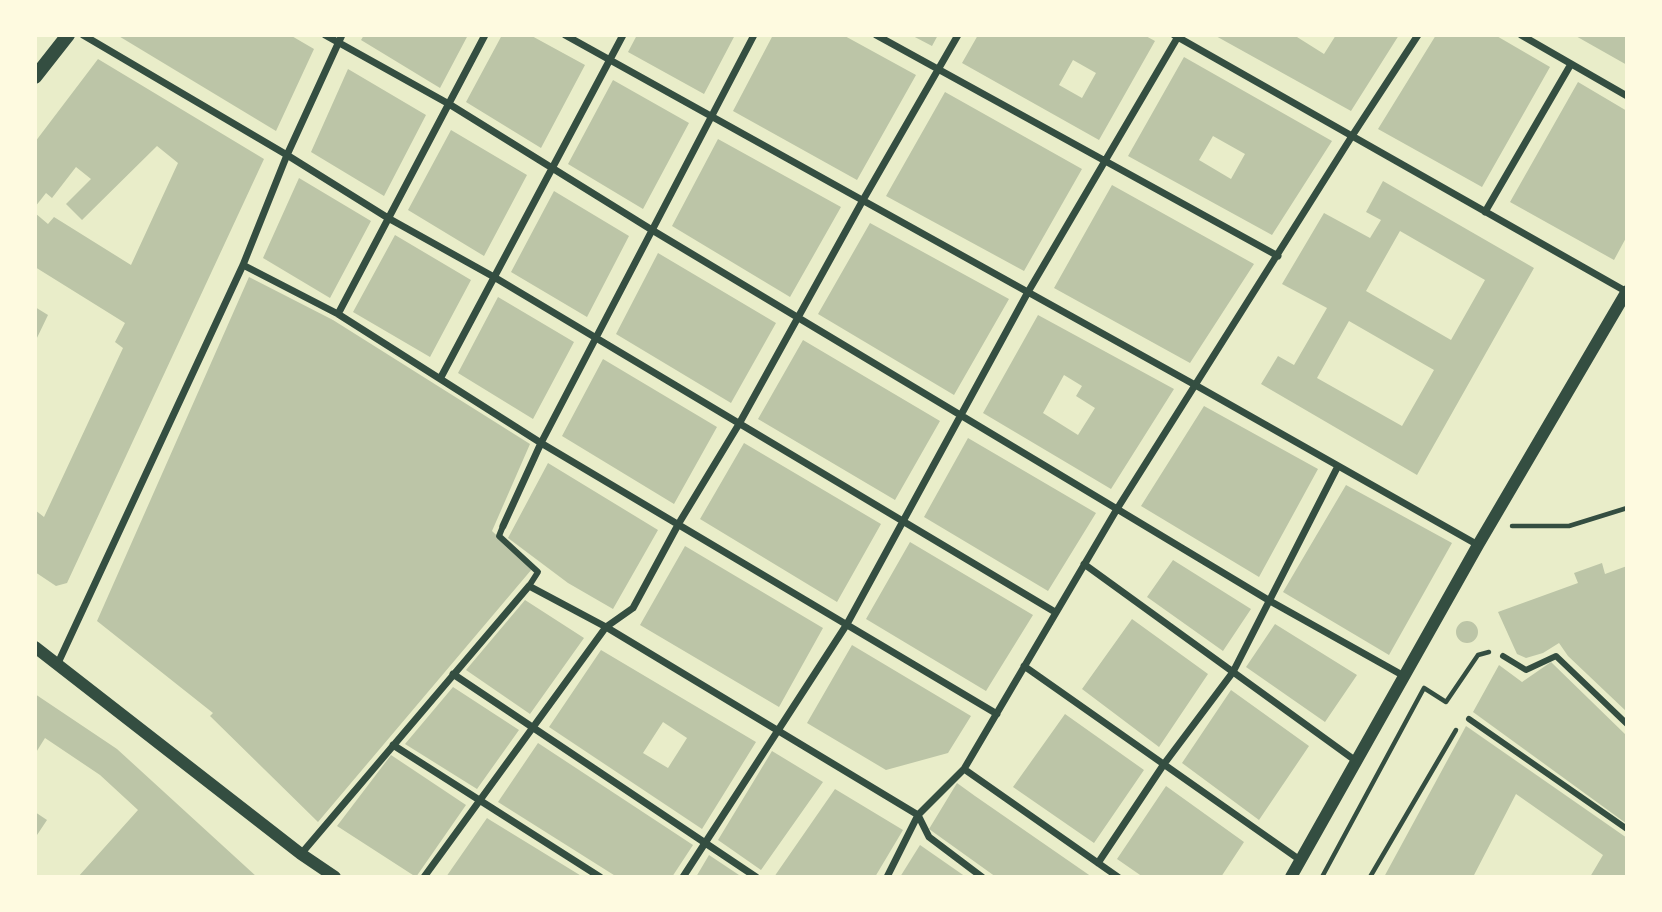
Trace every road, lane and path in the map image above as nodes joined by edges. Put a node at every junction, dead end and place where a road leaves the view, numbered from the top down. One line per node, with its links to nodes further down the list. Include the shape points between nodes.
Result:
1 (68, 35): 17 (main road)
2 (83, 35): 22 (street)
3 (325, 35): 13 (street)
4 (485, 35): 19 (street)
5 (565, 35): 14 (street)
6 (623, 35): 14 (street)
7 (754, 35): 20 (street)
8 (876, 35): 16 (street)
9 (958, 35): 16 (street)
10 (1418, 35): 21 (street)
11 (1521, 35): 15 (street)
12 (1177, 36): 21 (street); 23 (street)
13 (340, 39): 19 (street); 22 (street)
14 (610, 60): 20 (street); 24 (street)
15 (1571, 64): 18 (street); 26 (street)
16 (939, 69): 23 (street); 25 (street)
17 (35, 77)
18 (1627, 96)
19 (449, 104): 24 (street); 27 (street)
20 (711, 117): 25 (street); 28 (street)
21 (1352, 136): 26 (street); 29 (street)
22 (287, 155): 27 (street); 30 (street)
23 (1104, 162): 29 (street); 32 (street)
24 (553, 167): 28 (street); 31 (street)
25 (863, 200): 32 (street); 35 (street)
26 (1485, 212): 33 (street)
27 (388, 218): 31 (street); 34 (street)
28 (652, 230): 35 (street); 36 (street)
29 (1278, 256): 38 (street)
30 (243, 265): 34 (street); 58 (street)
31 (494, 277): 36 (street); 37 (street)
32 (1028, 292): 38 (street); 39 (street)
33 (1627, 292): 48 (street)
34 (338, 314): 37 (street)
35 (799, 318): 39 (street); 40 (street)
36 (596, 338): 40 (street); 41 (street)
37 (440, 379): 41 (street)
38 (1197, 386): 42 (street); 44 (street)
39 (961, 415): 44 (street); 45 (street)
40 (739, 424): 45 (street); 46 (street)
41 (541, 443): 46 (street); 47 (street)
42 (1338, 466): 49 (street); 52 (street)
43 (1627, 508): 48 (path, via 1569,526 1499,526)
44 (1117, 509): 50 (street); 52 (street)
45 (902, 521): 53 (street); 54 (street)
46 (679, 523): 54 (street); 55 (street, via 633,608)
47 (503, 526): 51 (street, via 499,536 538,572)
48 (1486, 531): 49 (street)
49 (1478, 545): 62 (street)
50 (1084, 564): 53 (street); 60 (street)
51 (528, 586): 55 (street); 61 (street)
52 (1270, 601): 60 (street); 62 (street)
53 (1055, 612): 59 (street)
54 (847, 624): 64 (street); 68 (street)
55 (606, 627): 67 (street); 68 (street)
56 (35, 647): 58 (street)
57 (1503, 656): 63 (path, via 1488,651 1478,655 1446,702); 66 (street, via 1526,670 1556,656)
58 (58, 663): 77 (street)
59 (1024, 666): 64 (street); 71 (street)
60 (1233, 672): 70 (street); 71 (street)
61 (453, 674): 67 (street); 69 (street)
62 (1404, 676): 63 (path); 70 (street)
63 (1424, 688): 89 (path)
64 (997, 714): 72 (street)
65 (1469, 719): 75 (street); 90 (path, via 1464,715)
66 (1627, 724)
67 (534, 728): 73 (street); 76 (street)
68 (778, 729): 74 (street); 76 (street)
69 (393, 745): 73 (street); 77 (street)
70 (1356, 761): 78 (street)
71 (1164, 764): 78 (street); 79 (street)
72 (964, 769): 74 (street); 79 (street)
73 (478, 800): 81 (street); 82 (street)
74 (918, 815): 85 (street); 86 (street, via 929,838)
75 (1627, 829)
76 (705, 843): 83 (street); 84 (street)
77 (301, 854): 80 (street)
78 (1300, 860): 88 (street)
79 (1098, 863): 87 (street)
80 (335, 877)
81 (424, 877)
82 (600, 877)
83 (683, 877)
84 (756, 877)
85 (887, 877)
86 (982, 877)
87 (1118, 877)
88 (1291, 877)
89 (1322, 877)
90 (1370, 877)

